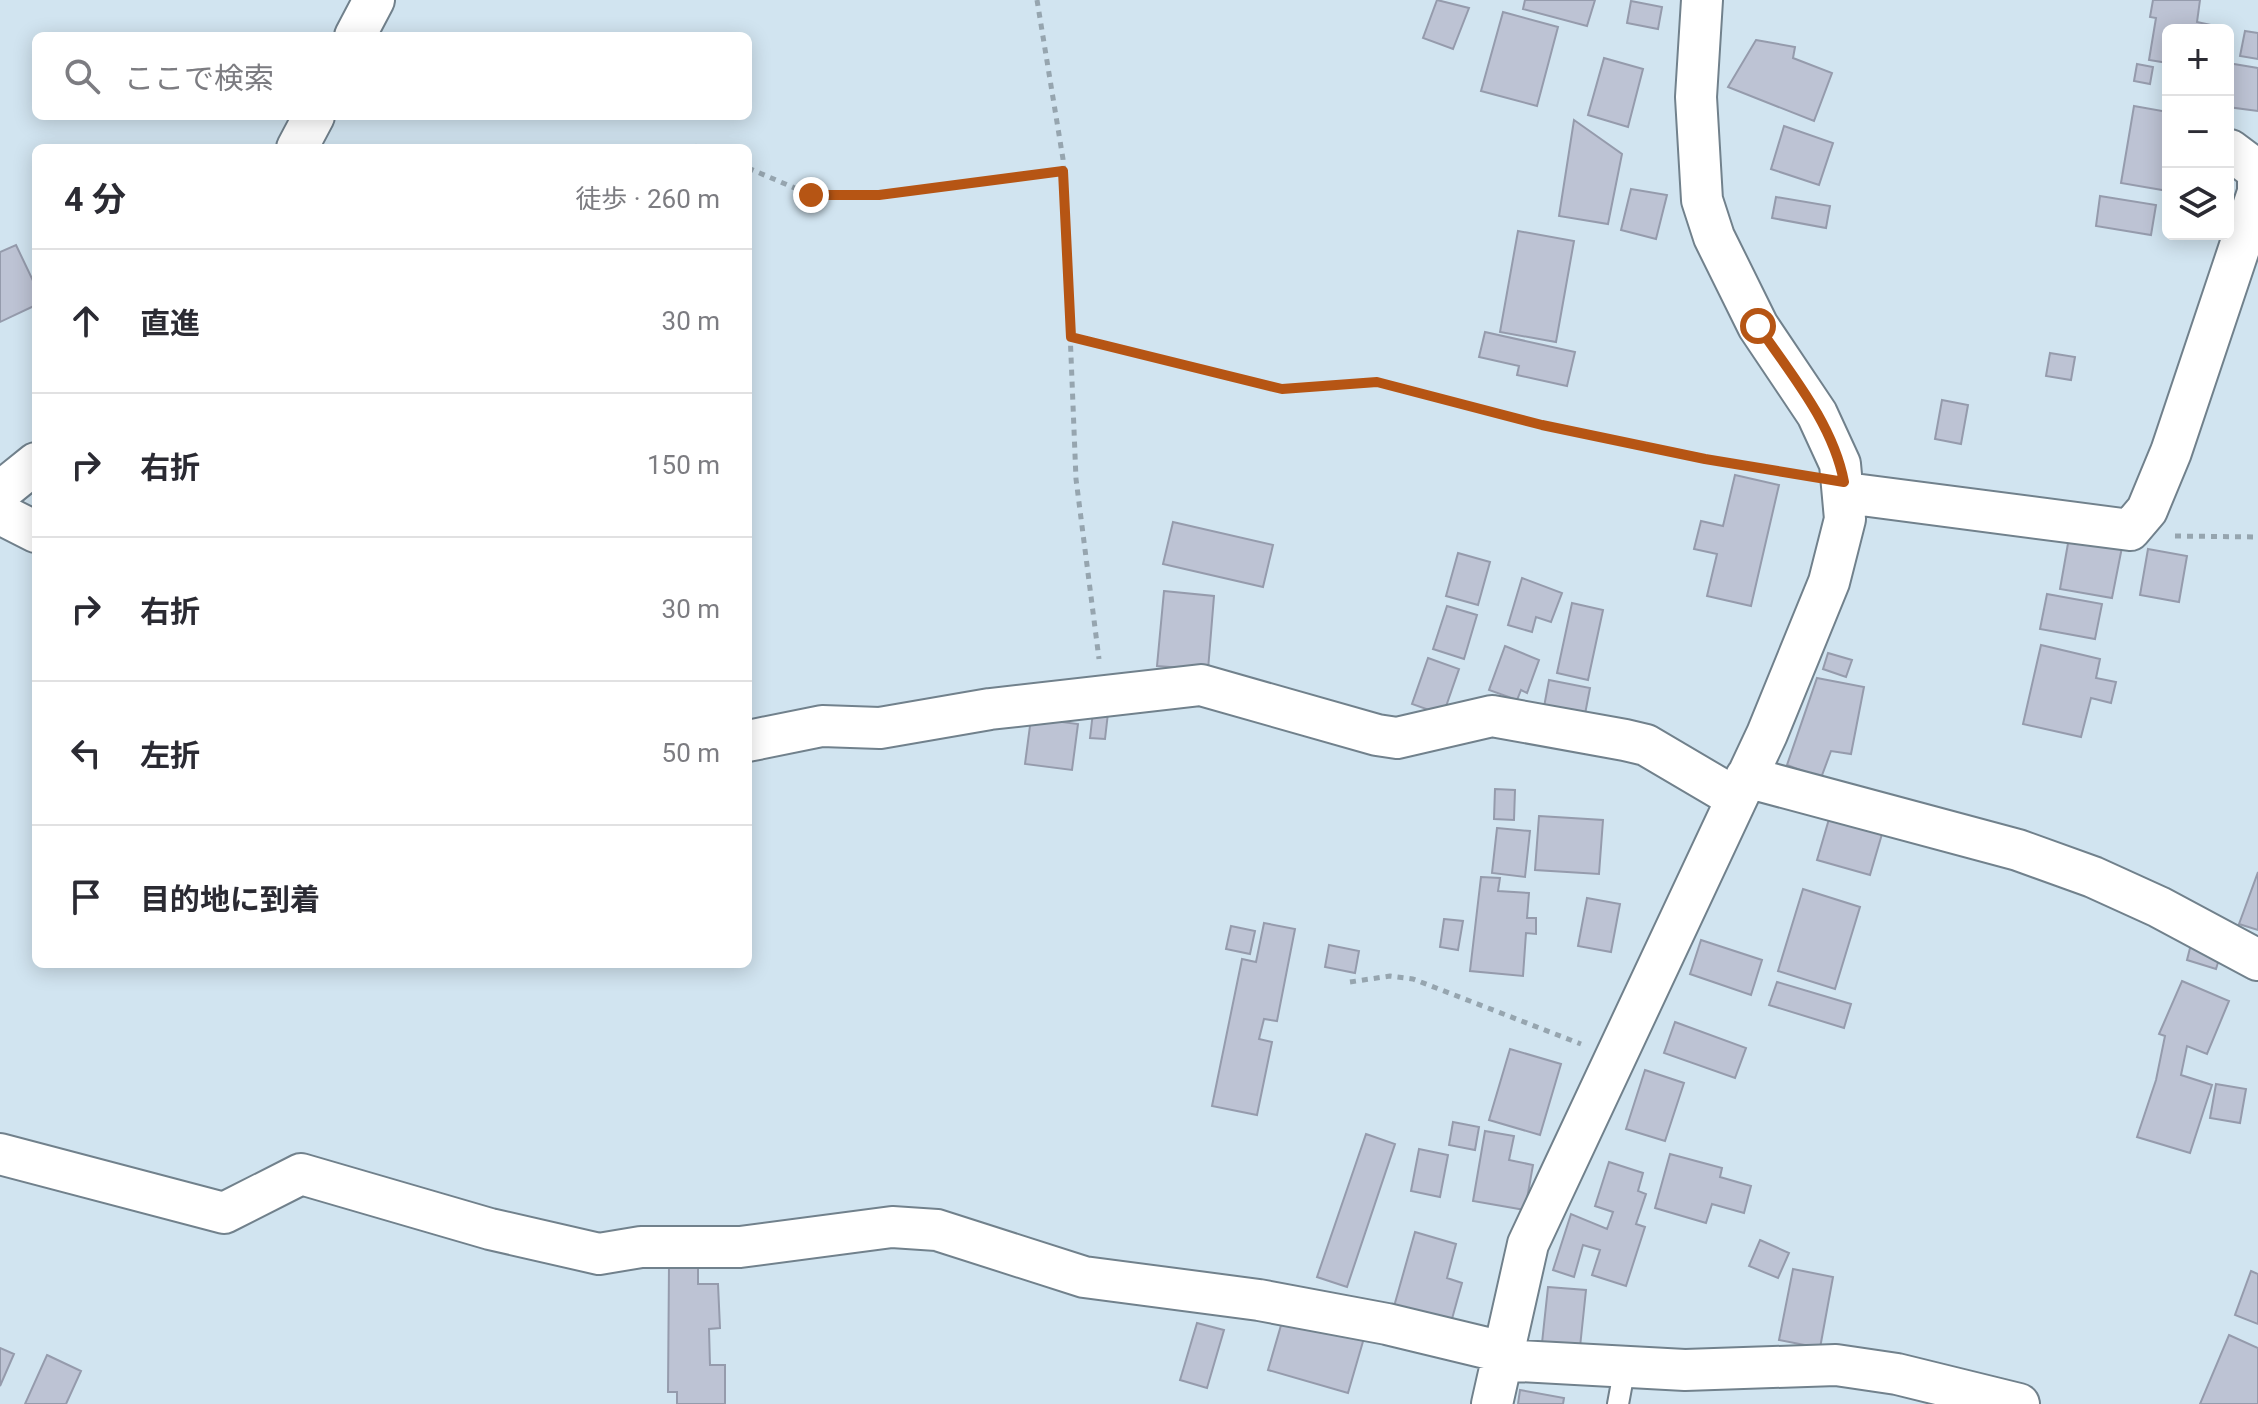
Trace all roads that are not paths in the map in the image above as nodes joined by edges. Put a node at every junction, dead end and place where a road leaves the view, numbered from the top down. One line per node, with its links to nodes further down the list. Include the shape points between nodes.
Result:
1 (374, 0): 3 (street)
2 (1702, 0): 8 (street, via 1696,97 1702,200 1714,237 1758,326 1817,414)
3 (357, 32)
4 (312, 120): 5 (street)
5 (299, 144)
6 (2234, 153): 8 (street, via 2258,171 2258,192 2171,452 2147,510 2130,530)
7 (32, 466): 9 (street)
8 (1845, 488): 13 (street, via 1845,519 1829,582)
9 (0, 492)
10 (0, 514): 11 (street)
11 (32, 530)
12 (752, 740): 13 (street, via 822,726 880,728 990,709 1201,685 1397,738 1492,716 1646,745)
13 (1741, 788): 14 (street, via 2031,855 2159,907); 16 (street, via 1528,1244)
14 (2258, 960)
15 (0, 1154): 16 (street, via 224,1213 301,1174 490,1229 599,1254 641,1247 770,1244 892,1227 937,1230 1084,1277 1259,1300 1387,1324)
16 (1502, 1356): 17 (street); 19 (street)
17 (1622, 1385): 18 (street, via 1685,1370 1836,1365)
18 (1871, 1387): 20 (street)
19 (1492, 1404)
20 (2019, 1404)

